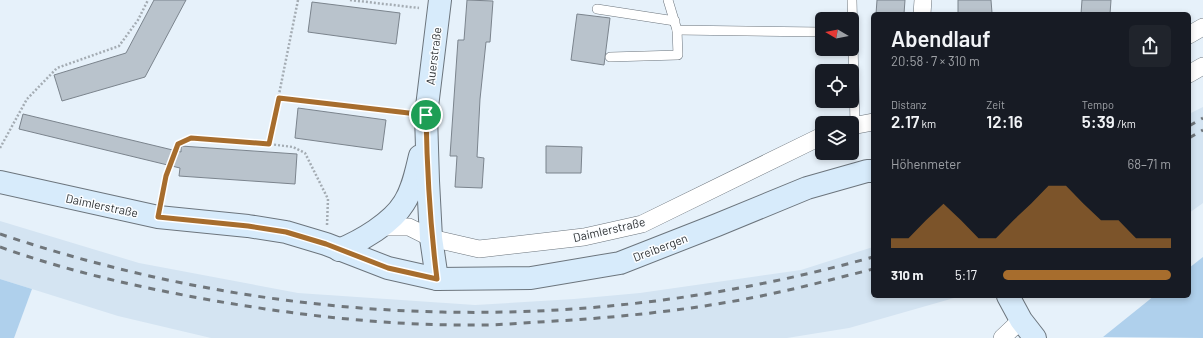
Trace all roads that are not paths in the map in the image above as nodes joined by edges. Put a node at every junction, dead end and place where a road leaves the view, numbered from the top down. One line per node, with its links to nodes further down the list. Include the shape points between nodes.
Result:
1 (668, 0): 8 (lane)
2 (852, 0): 6 (lane)
3 (923, 0): 7 (street)
4 (440, 5): 16 (street, Auerstraße)
5 (597, 9): 8 (lane)
6 (852, 12)
7 (922, 12)
8 (676, 25): 10 (lane); 13 (lane, via 678,55)
9 (1203, 27): 11 (street)
10 (815, 32)
11 (1191, 34)
12 (853, 56): 17 (lane)
13 (610, 57)
14 (1203, 66): 15 (street)
15 (1191, 73)
16 (426, 115): 23 (street, via 414,180 404,204); 24 (street, Auerstraße)
17 (854, 116)
18 (871, 122): 19 (street)
19 (859, 125)
20 (815, 139): 24 (street, Daimlerstraße, via 642,224 584,237 479,249)
21 (871, 171): 26 (street, Dreibergen, via 807,188 620,263 531,278)
22 (0, 182): 25 (street, Daimlerstraße, via 158,217 286,232)
23 (382, 227): 24 (street, Daimlerstraße, via 409,226); 25 (street, via 355,244)
24 (431, 238): 26 (street, Auerstraße)
25 (333, 247): 26 (street, Daimlerstraße, via 388,268)
26 (437, 279)
27 (1009, 298): 28 (street)
28 (1021, 320): 29 (street); 30 (street)
29 (1002, 338)
30 (1035, 338)

